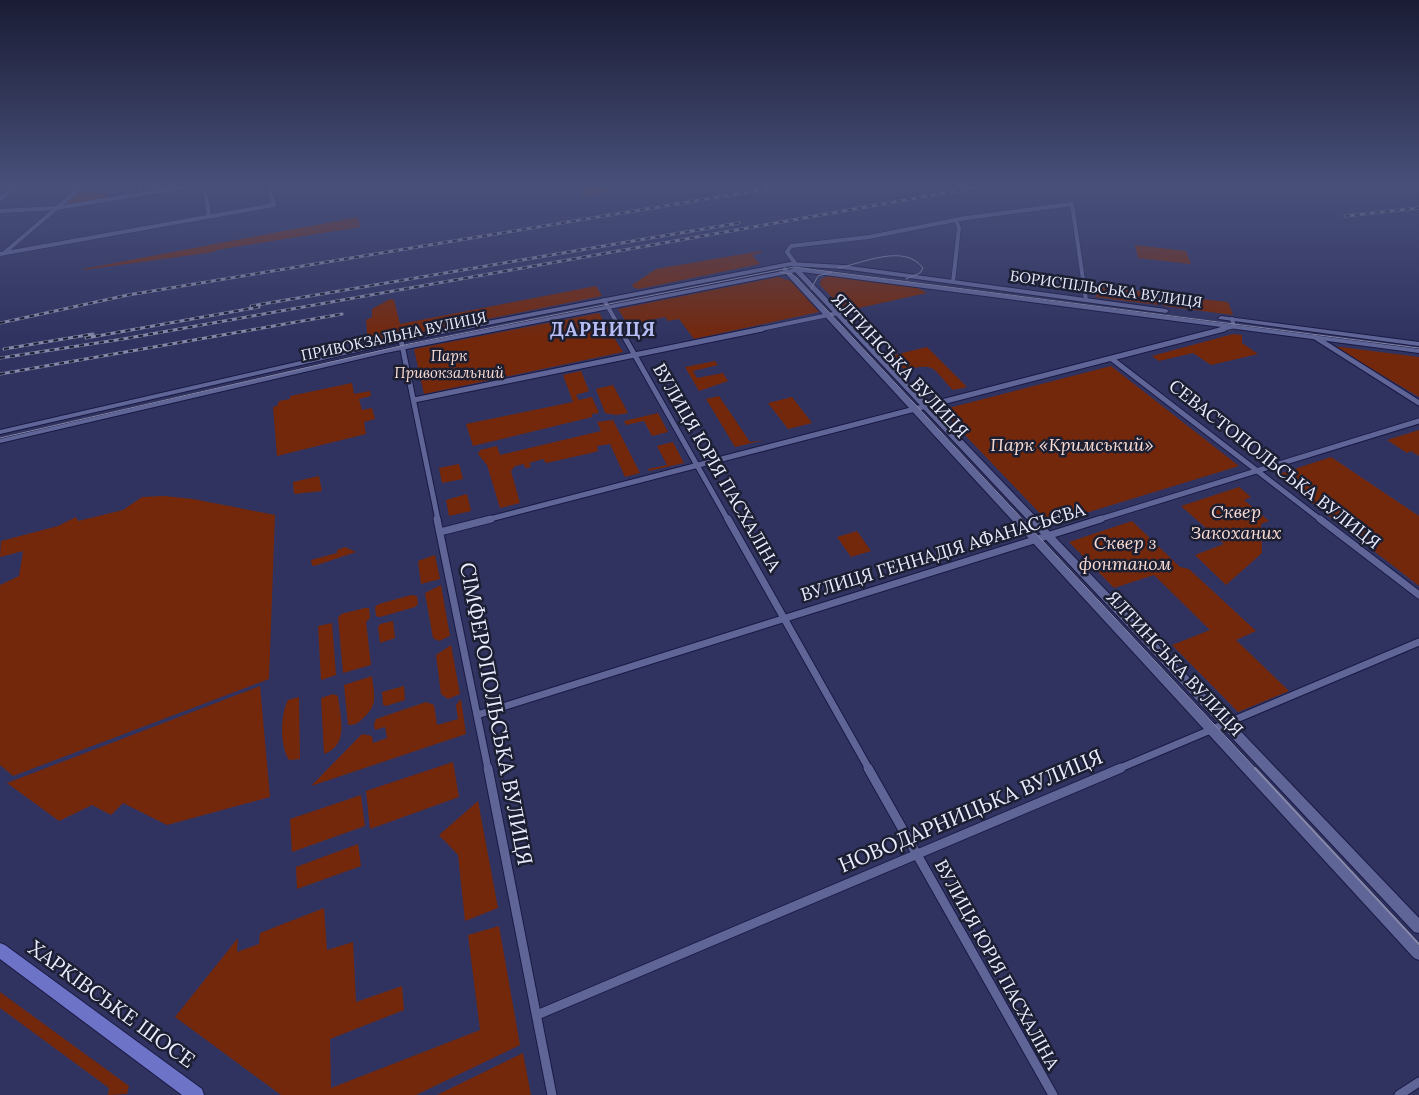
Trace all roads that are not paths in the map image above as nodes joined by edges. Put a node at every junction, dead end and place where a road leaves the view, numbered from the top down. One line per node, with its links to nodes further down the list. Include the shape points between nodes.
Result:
1 (25, 235): 6 (street)
2 (105, 235): 6 (street)
3 (879, 235): 8 (street, via 791,246 787,252)
4 (958, 235): 13 (street)
5 (1077, 235): 15 (street)
6 (2, 254)
7 (781, 265): 8 (main road, ПРИВОКЗАЛЬНА ВУЛИЦЯ); 9 (main road, ЯЛТИНСЬКА ВУЛИЦЯ); 16 (main road, ПРИВОКЗАЛЬНА ВУЛИЦЯ)
8 (793, 266): 9 (main road, ПРИВОКЗАЛЬНА ВУЛИЦЯ); 10 (main road, БОРИСПІЛЬСЬКА ВУЛИЦЯ); 13 (main road, БОРИСПІЛЬСЬКА ВУЛИЦЯ); 14 (main road, ЯЛТИНСЬКА ВУЛИЦЯ)
9 (787, 271): 11 (main road, ПРИВОКЗАЛЬНА ВУЛИЦЯ); 12 (main road, ЯЛТИНСЬКА ВУЛИЦЯ)
10 (833, 273): 14 (street, via 817,277); 19 (main road, БОРИСПІЛЬСЬКА ВУЛИЦЯ)
11 (771, 274): 12 (main road); 16 (main road, ПРИВОКЗАЛЬНА ВУЛИЦЯ)
12 (792, 276): 18 (main road, ЯЛТИНСЬКА ВУЛИЦЯ)
13 (953, 282): 15 (main road, БОРИСПІЛЬСЬКА ВУЛИЦЯ)
14 (813, 287): 17 (main road, ЯЛТИНСЬКА ВУЛИЦЯ)
15 (1086, 300): 19 (main road, БОРИСПІЛЬСЬКА ВУЛИЦЯ)
16 (606, 303): 21 (main road, ПРИВОКЗАЛЬНА ВУЛИЦЯ); 24 (street, ВУЛИЦЯ ЮРІЯ ПАСХАЛІНА)
17 (838, 313): 18 (street); 28 (main road, ЯЛТИНСЬКА ВУЛИЦЯ)
18 (828, 315): 24 (street); 29 (main road, ЯЛТИНСЬКА ВУЛИЦЯ)
19 (1233, 322): 20 (main road, БОРИСПІЛЬСЬКА ВУЛИЦЯ); 22 (main road, БОРИСПІЛЬСЬКА ВУЛИЦЯ); 25 (street)
20 (1315, 337): 23 (main road, БОРИСПІЛЬСЬКА ВУЛИЦЯ); 27 (street)
21 (402, 344): 26 (street, СІМФЕРОПОЛЬСЬКА ВУЛИЦЯ); 31 (main road, ПРИВОКЗАЛЬНА ВУЛИЦЯ); 32 (main road, ПРИВОКЗАЛЬНА ВУЛИЦЯ)
22 (1419, 344)
23 (1419, 350)
24 (635, 355): 26 (street); 33 (street, ВУЛИЦЯ ЮРІЯ ПАСХАЛІНА)
25 (1112, 359): 28 (street); 34 (street, СЕВАСТОПОЛЬСЬКА ВУЛИЦЯ)
26 (414, 400): 35 (street, СІМФЕРОПОЛЬСЬКА ВУЛИЦЯ)
27 (1419, 403)
28 (925, 405): 29 (street); 36 (main road, ЯЛТИНСЬКА ВУЛИЦЯ)
29 (913, 408): 33 (street); 37 (main road, ЯЛТИНСЬКА ВУЛИЦЯ)
30 (1419, 422): 34 (street, ВУЛИЦЯ ГЕННАДІЯ АФАНАСЬЄВА)
31 (0, 432)
32 (0, 441)
33 (698, 466): 35 (street); 39 (street, ВУЛИЦЯ ЮРІЯ ПАСХАЛІНА)
34 (1255, 470): 36 (street, ВУЛИЦЯ ГЕННАДІЯ АФАНАСЬЄВА); 38 (street, СЕВАСТОПОЛЬСЬКА ВУЛИЦЯ)
35 (440, 532): 41 (street, СІМФЕРОПОЛЬСЬКА ВУЛИЦЯ)
36 (1049, 536): 37 (street, ВУЛИЦЯ ГЕННАДІЯ АФАНАСЬЄВА); 42 (street, ЯЛТИНСЬКА ВУЛИЦЯ)
37 (1036, 540): 39 (street, ВУЛИЦЯ ГЕННАДІЯ АФАНАСЬЄВА); 43 (main road, ЯЛТИНСЬКА ВУЛИЦЯ)
38 (1419, 595)
39 (785, 618): 41 (street, ВУЛИЦЯ ГЕННАДІЯ АФАНАСЬЄВА); 44 (street, ВУЛИЦЯ ЮРІЯ ПАСХАЛІНА)
40 (1419, 642): 42 (street, НОВОДАРНИЦЬКА ВУЛИЦЯ)
41 (476, 715): 48 (street, СІМФЕРОПОЛЬСЬКА ВУЛИЦЯ)
42 (1227, 724): 43 (street, НОВОДАРНИЦЬКА ВУЛИЦЯ); 45 (street, ЯЛТИНСЬКА ВУЛИЦЯ)
43 (1212, 730): 44 (street, НОВОДАРНИЦЬКА ВУЛИЦЯ); 47 (main road, ЯЛТИНСЬКА ВУЛИЦЯ)
44 (917, 855): 48 (street, НОВОДАРНИЦЬКА ВУЛИЦЯ); 52 (street, ВУЛИЦЯ ЮРІЯ ПАСХАЛІНА)
45 (1419, 927)
46 (0, 950): 50 (main road, ХАРКІВСЬКЕ ШОСЕ)
47 (1419, 953)
48 (537, 1015): 51 (street, СІМФЕРОПОЛЬСЬКА ВУЛИЦЯ)
49 (1419, 1082): 53 (street)
50 (196, 1095)
51 (552, 1095)
52 (1053, 1095)
53 (1399, 1095)

